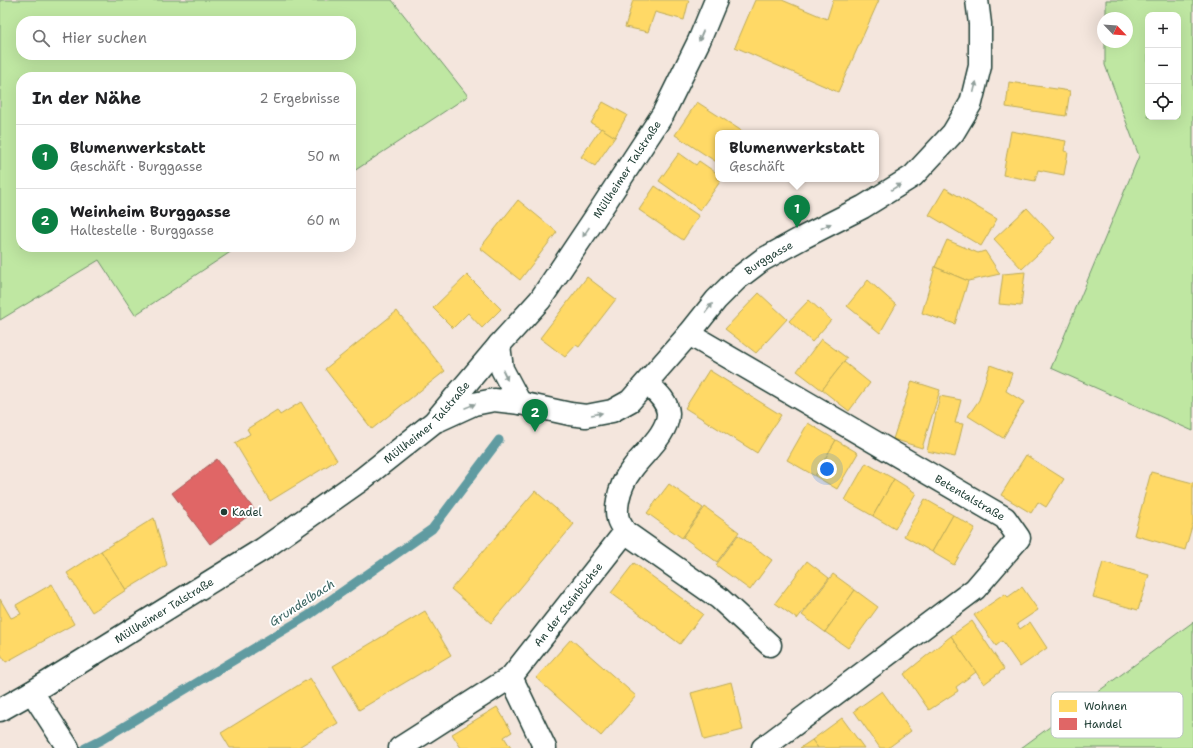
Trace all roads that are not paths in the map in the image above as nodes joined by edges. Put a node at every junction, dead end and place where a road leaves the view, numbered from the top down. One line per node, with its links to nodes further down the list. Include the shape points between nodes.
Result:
1 (716, 0): 4 (main road, Müllheimer Talstraße, one-way to 4, via 663,114 540,300)
2 (977, 0): 3 (main road, Burggasse, one-way to 2, via 716,300 737,279 762,260 863,207 913,176 953,133 971,103 980,66)
3 (689, 334): 5 (main road, Burggasse); 16 (main road, Betentalstraße, via 1005,518 1019,538 975,589)
4 (499, 346): 6 (main road, one-way to 6, via 502,369); 7 (main road, Müllheimer Talstraße)
5 (647, 383): 6 (main road, Burggasse, one-way to 5, via 570,414 600,414 612,411 630,401); 8 (main road, via 659,395 668,413 657,439 624,481 617,507 618,519)
6 (520, 403): 7 (main road, Burggasse, one-way to 6, via 474,404 494,400)
7 (434, 422): 11 (main road, Müllheimer Talstraße, via 361,480 263,549)
8 (625, 532): 9 (main road, via 719,598); 10 (main road, An der Steinbüchse)
9 (770, 645)
10 (511, 677): 14 (main road, An der Steinbüchse); 15 (main road)
11 (32, 692): 12 (main road, Müllheimer Talstraße); 13 (main road)
12 (0, 710)
13 (67, 746)
14 (400, 748)
15 (545, 748)
16 (764, 748)

